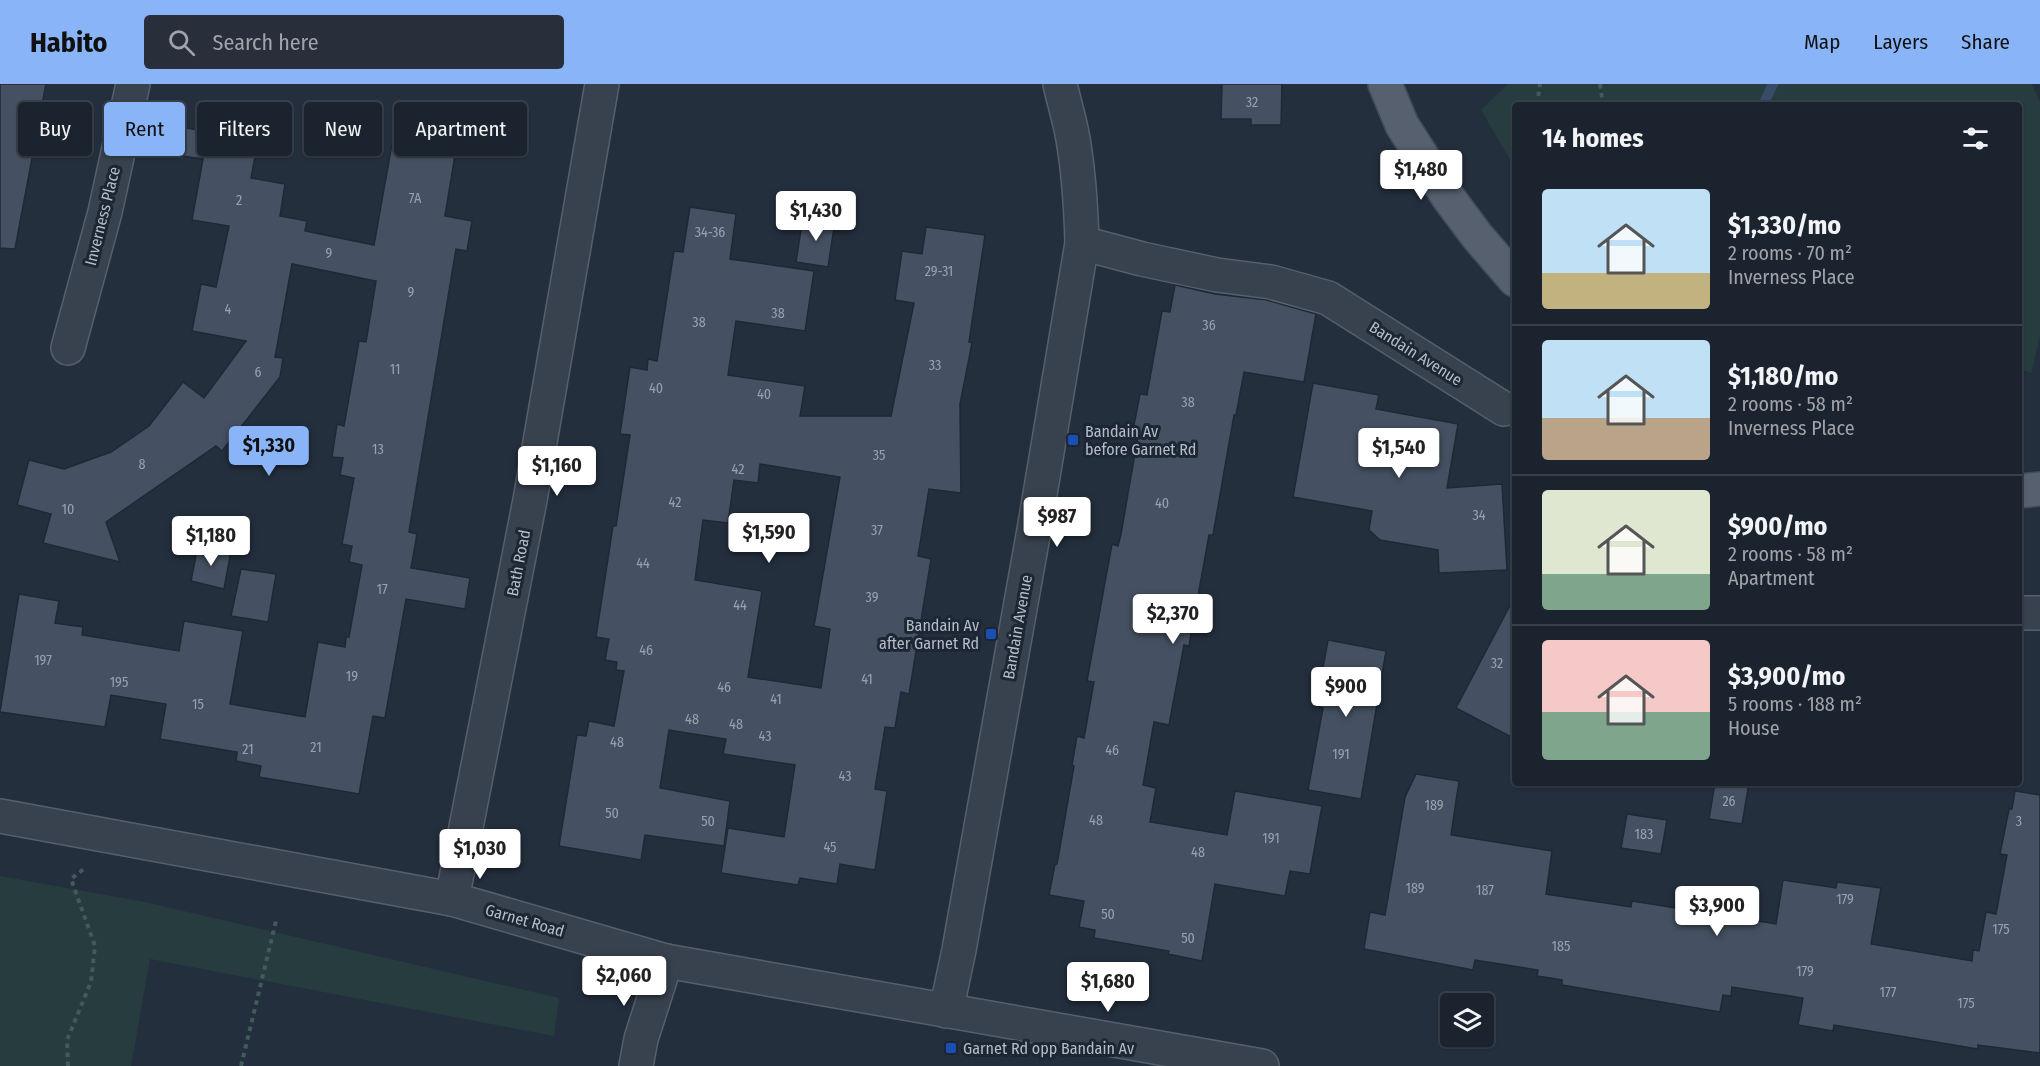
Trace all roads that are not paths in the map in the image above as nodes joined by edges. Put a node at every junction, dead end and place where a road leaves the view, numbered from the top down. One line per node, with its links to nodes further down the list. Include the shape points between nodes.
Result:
1 (132, 84): 7 (street, Inverness Place, via 105,212)
2 (602, 84): 14 (street, Bath Road, via 530,500)
3 (1060, 84): 5 (street, Bandain Avenue, via 1073,136)
4 (1385, 84): 6 (main road, via 1402,124 1448,197)
5 (1082, 243): 8 (street, Bandain Avenue, via 1217,275 1271,282 1328,298); 16 (street, Bandain Avenue)
6 (1512, 277)
7 (68, 348)
8 (1504, 409)
9 (2040, 489): 10 (main road)
10 (2022, 491)
11 (2022, 613): 12 (street)
12 (2040, 613)
13 (0, 816): 14 (street, Garnet Road)
14 (452, 899): 15 (street, Garnet Road)
15 (666, 960): 16 (street, Garnet Road); 17 (street)
16 (946, 1011): 18 (street, Garnet Road)
17 (636, 1066)
18 (1262, 1066)

